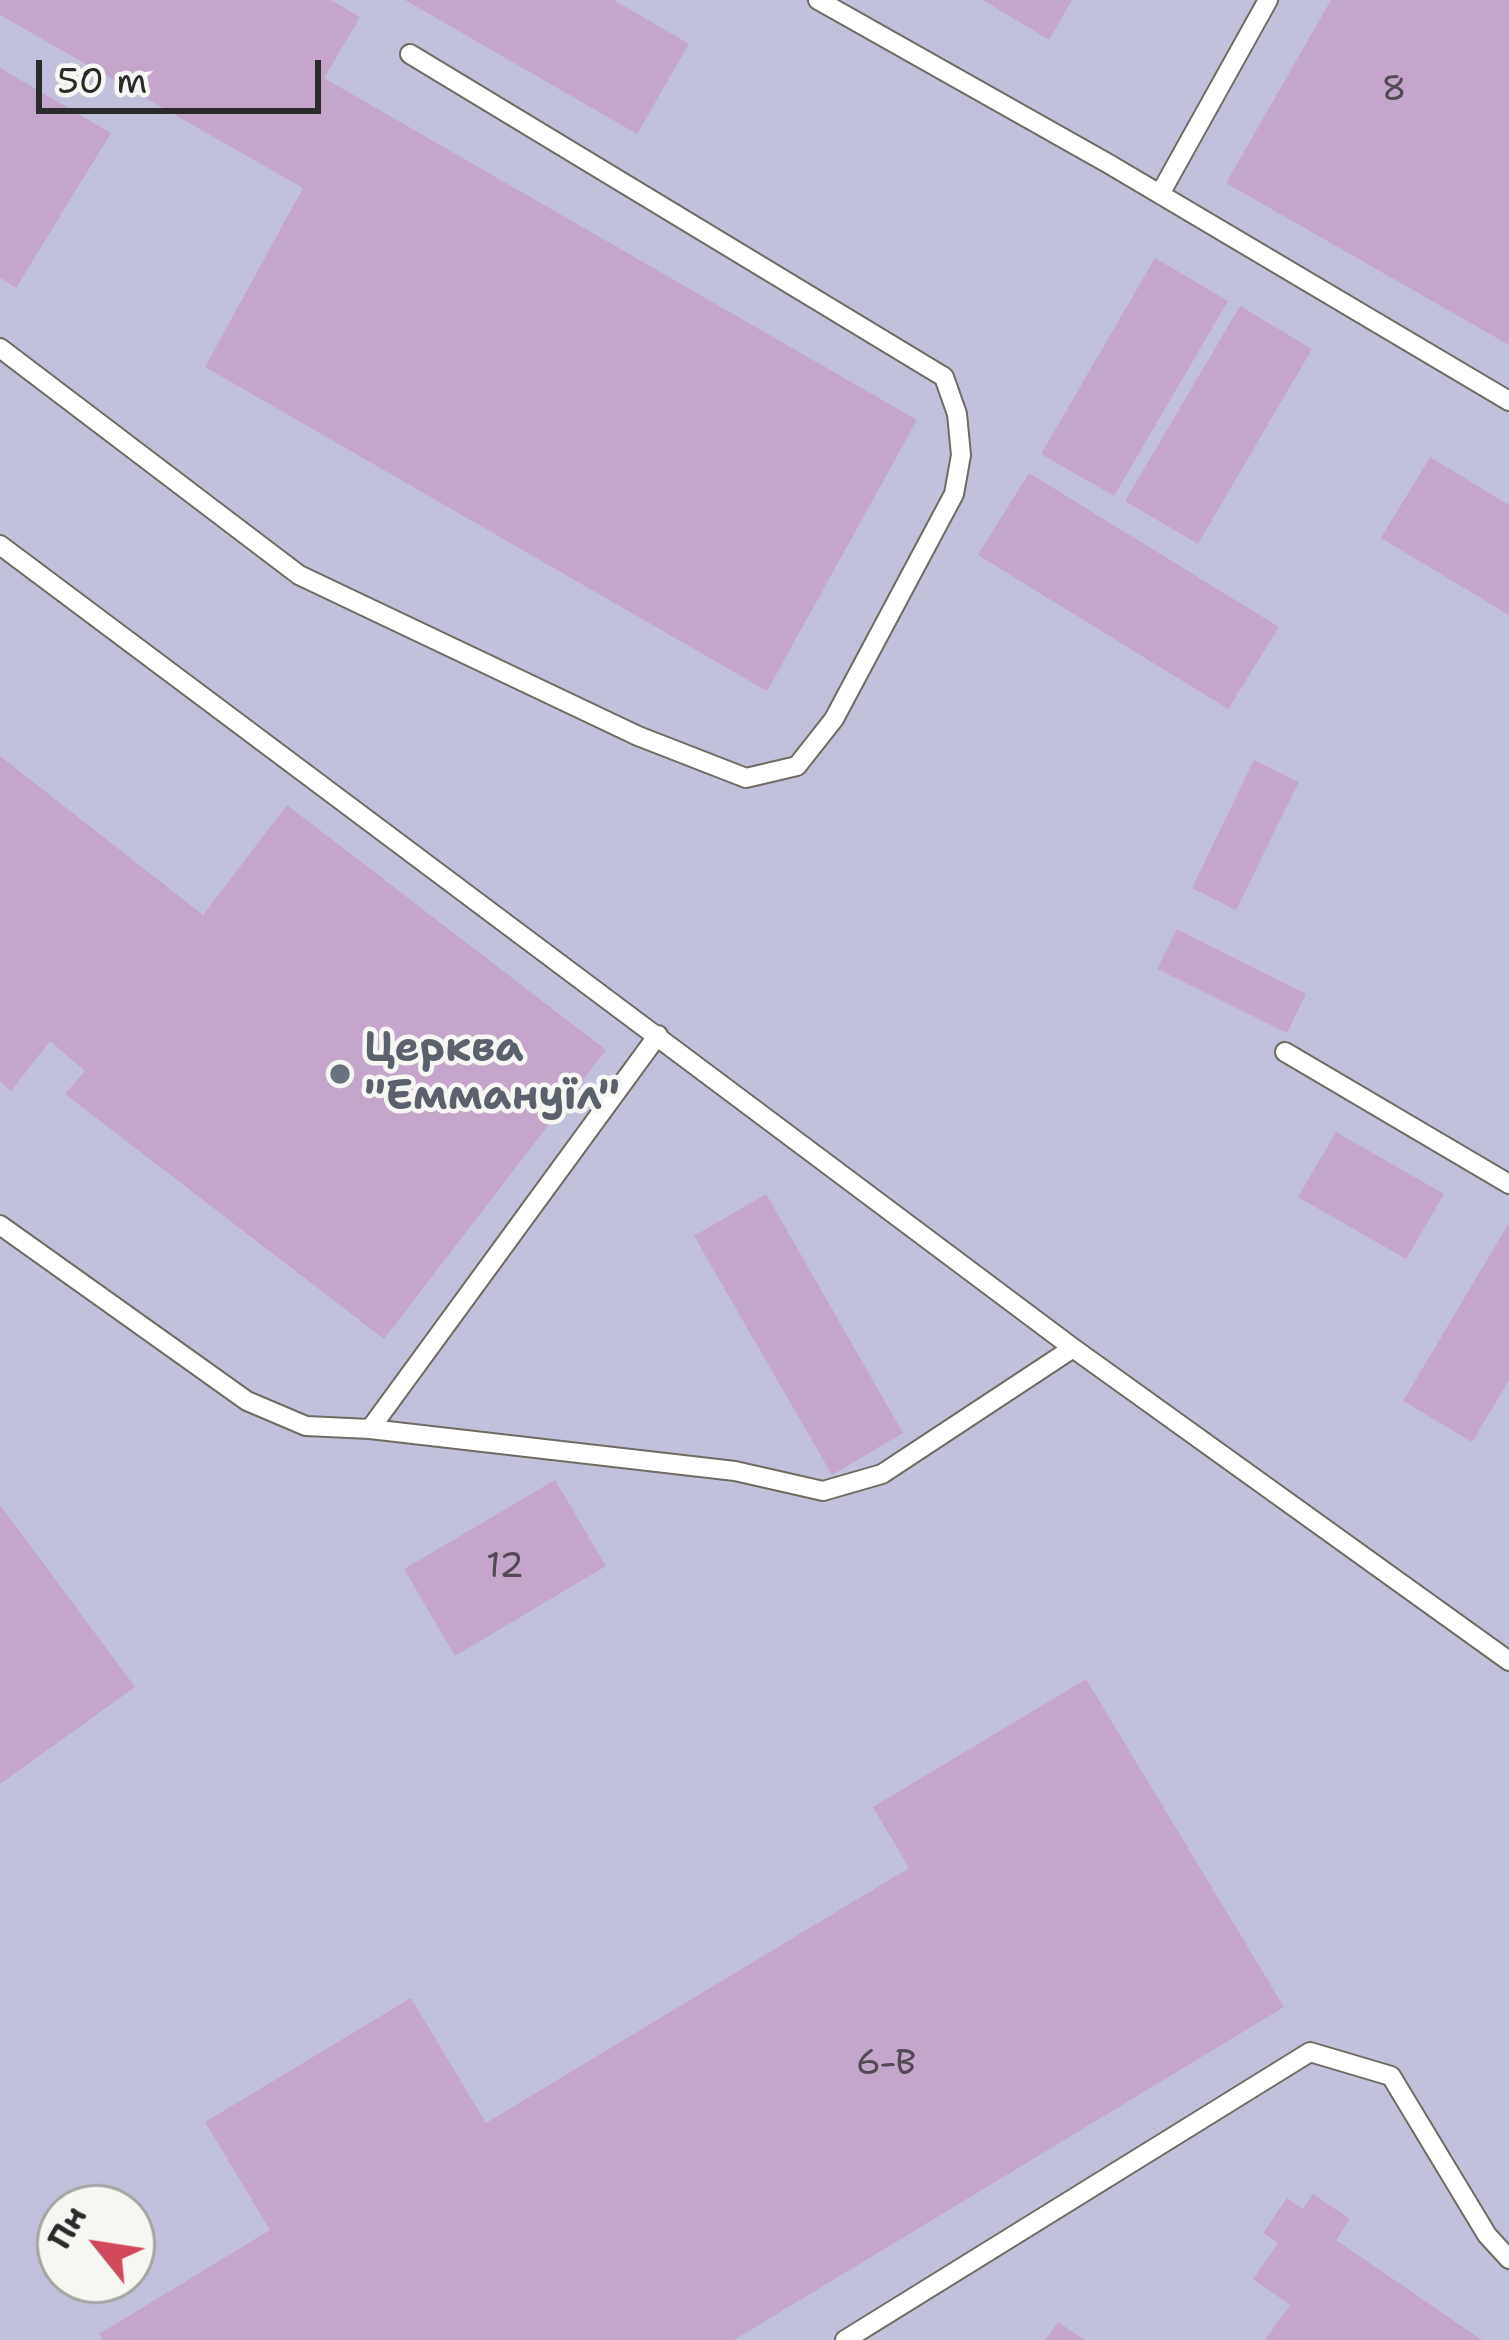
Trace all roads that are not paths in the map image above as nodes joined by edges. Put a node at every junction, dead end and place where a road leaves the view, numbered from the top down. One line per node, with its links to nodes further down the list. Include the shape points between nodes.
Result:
1 (818, 0): 4 (lane)
2 (1268, 0): 4 (lane)
3 (410, 54): 5 (lane, via 944,377 961,454 954,494 834,719 797,766 746,778 638,736 298,575)
4 (1160, 194): 6 (lane)
5 (0, 348)
6 (1509, 401)
7 (0, 545): 8 (lane)
8 (658, 1035): 12 (lane); 13 (lane)
9 (1285, 1052): 10 (lane)
10 (1509, 1184)
11 (0, 1225): 13 (lane, via 247,1401 307,1426)
12 (1072, 1348): 13 (lane, via 882,1474 823,1492 735,1471); 14 (lane)
13 (370, 1429)
14 (1509, 1660)
15 (1509, 2259): 16 (lane, via 1391,2077 1310,2052)
16 (845, 2340)

